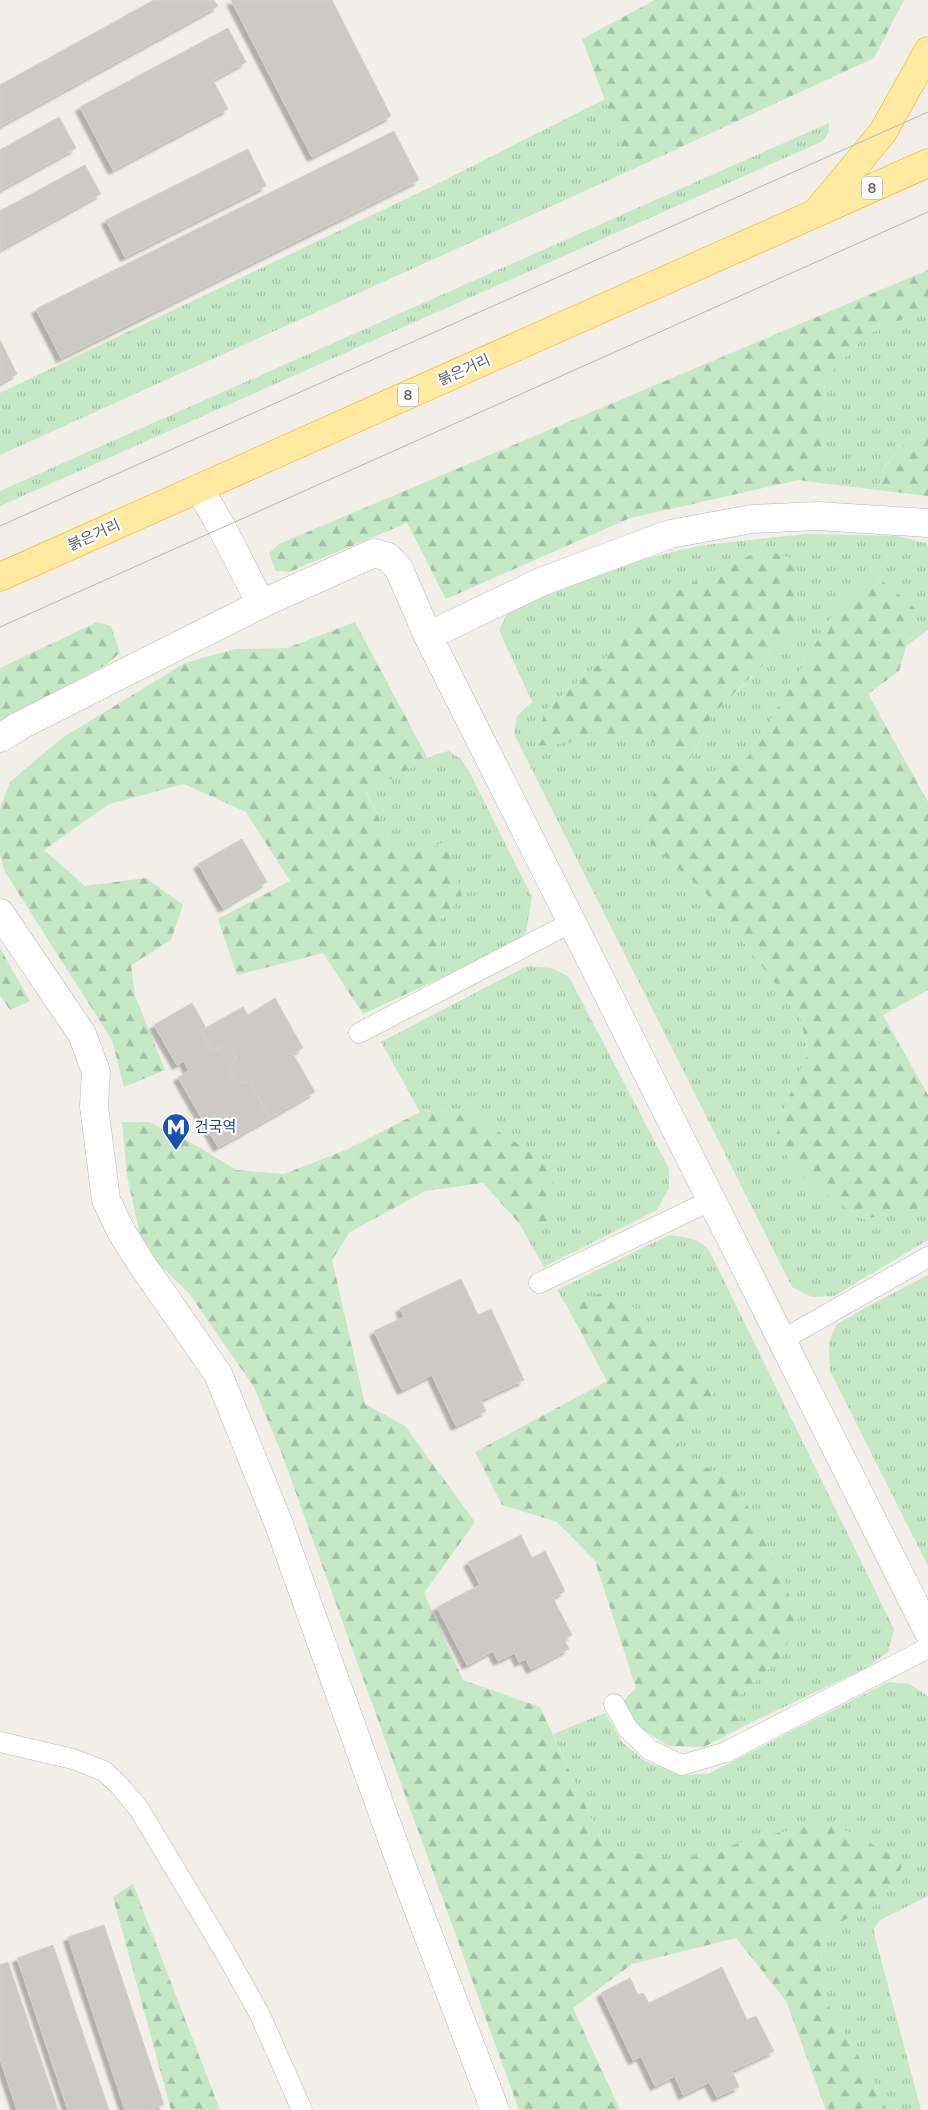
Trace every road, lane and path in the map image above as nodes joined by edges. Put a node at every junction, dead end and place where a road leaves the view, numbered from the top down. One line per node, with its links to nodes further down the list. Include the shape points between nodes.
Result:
1 (928, 51): 3 (highway, via 884,132)
2 (928, 163): 3 (highway, 붉은거리 / 8)
3 (816, 213): 4 (highway, 붉은거리 / 8)
4 (199, 488): 6 (highway, 붉은거리 / 8); 7 (street)
5 (928, 523): 8 (street, via 818,516 752,519 670,534 543,581)
6 (0, 577)
7 (261, 604): 8 (street, via 374,553 388,557 399,568); 9 (street)
8 (428, 636): 11 (street)
9 (0, 738)
10 (0, 913): 22 (street, via 82,1034 96,1072 94,1106 106,1200 141,1263 218,1374 278,1522 404,1872)
11 (572, 922): 12 (lane); 13 (street)
12 (359, 1033)
13 (712, 1200): 15 (lane); 16 (street)
14 (928, 1257): 16 (lane)
15 (539, 1283)
16 (782, 1340): 17 (street)
17 (928, 1631)
18 (928, 1648): 19 (lane, via 726,1752 682,1765 650,1750 628,1729)
19 (614, 1704)
20 (0, 1742): 21 (lane, via 73,1759 104,1771 134,1803 260,2015)
21 (302, 2110)
22 (495, 2110)

